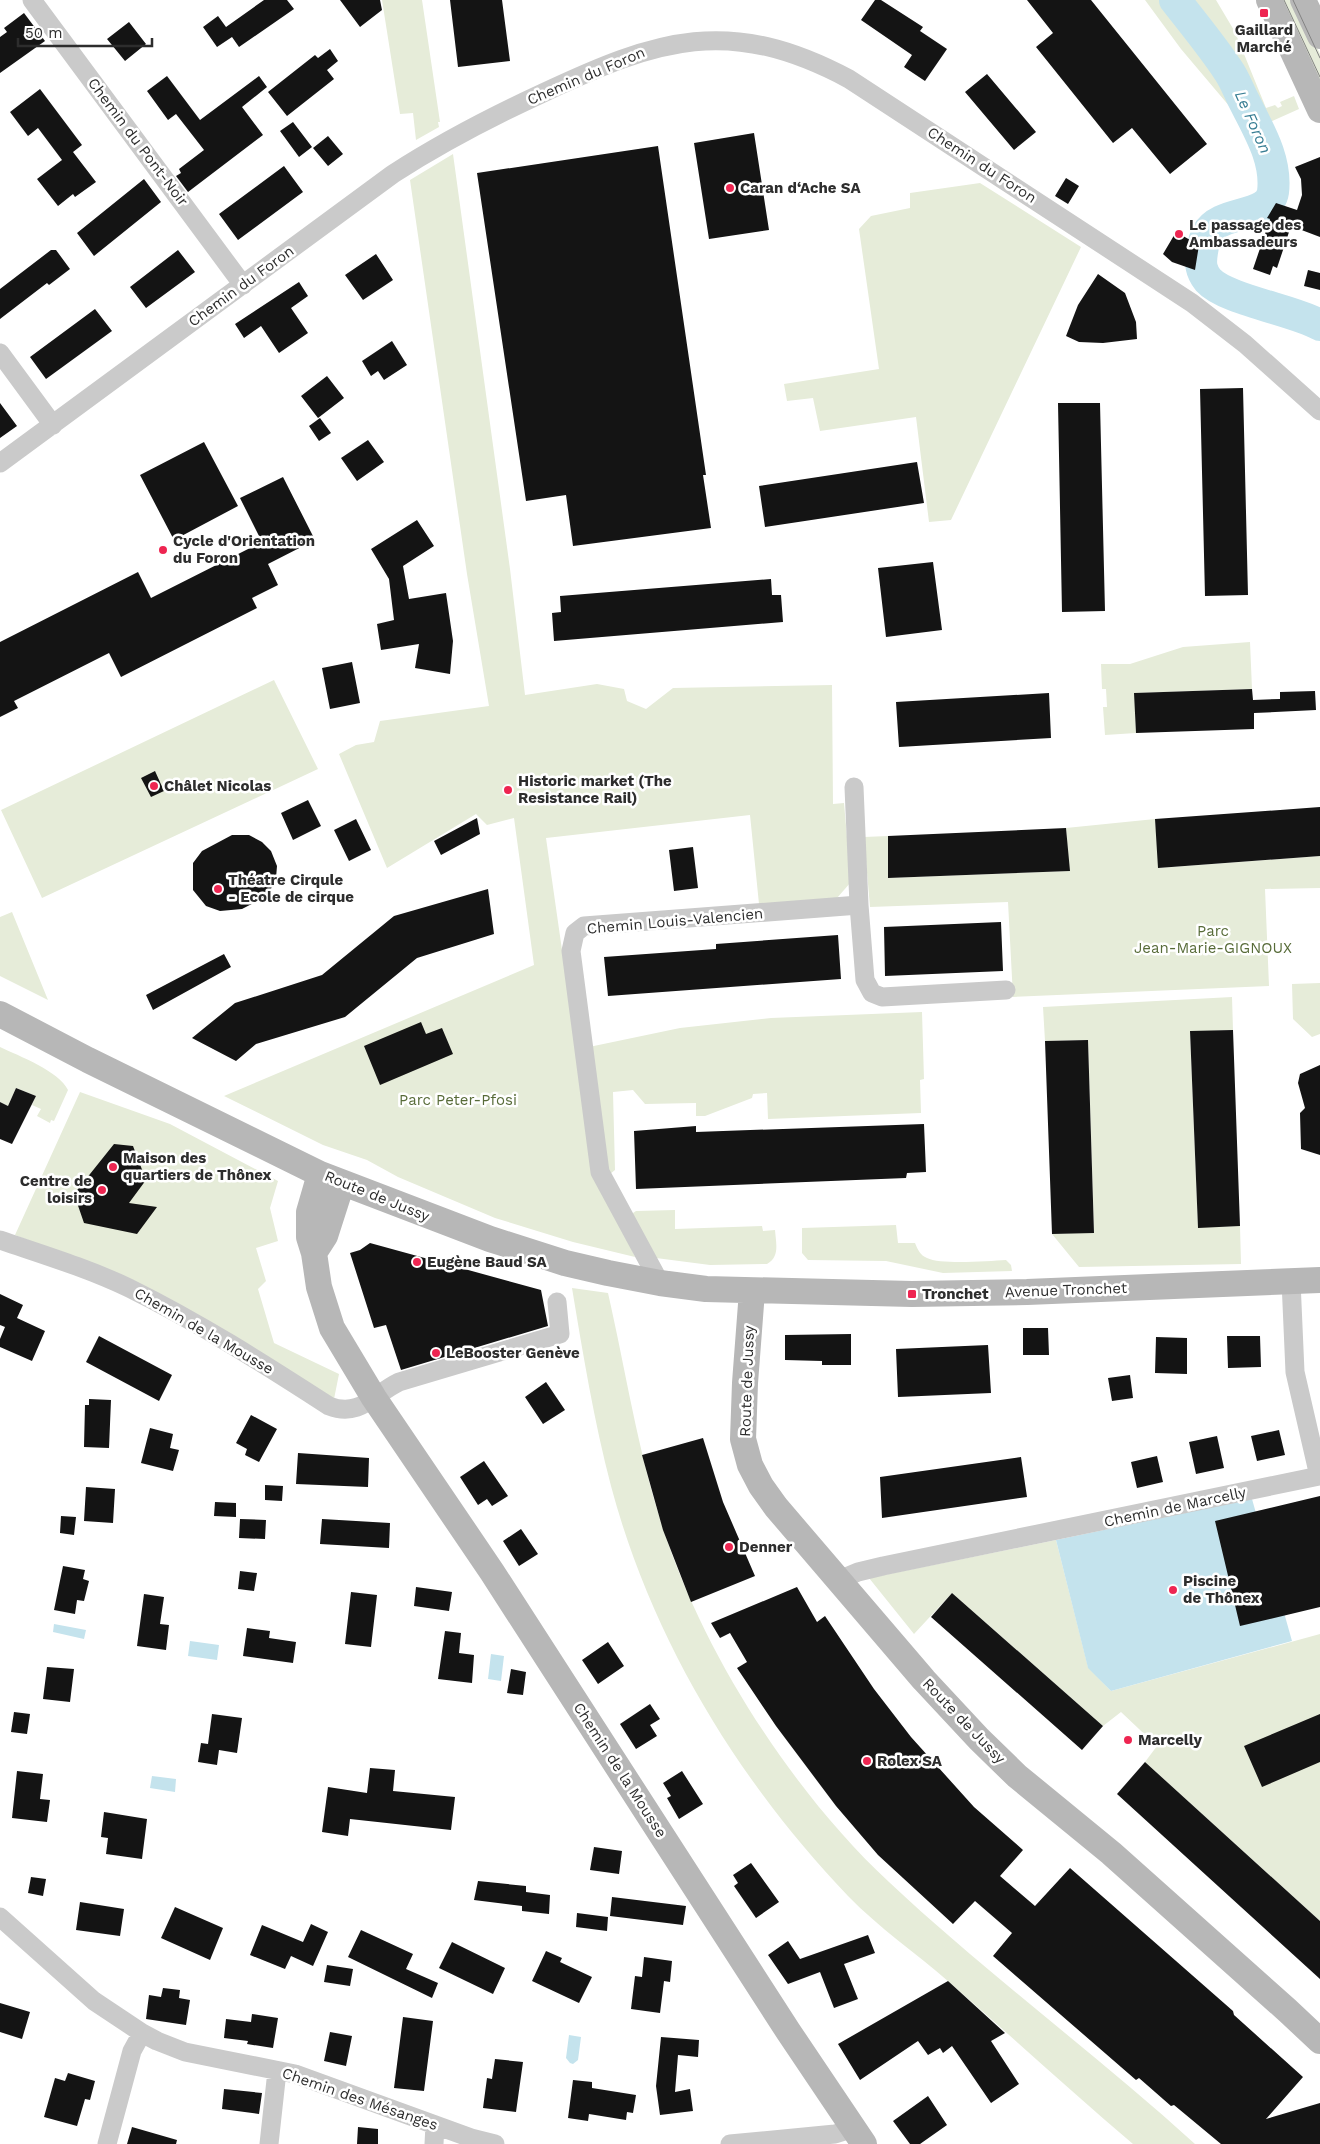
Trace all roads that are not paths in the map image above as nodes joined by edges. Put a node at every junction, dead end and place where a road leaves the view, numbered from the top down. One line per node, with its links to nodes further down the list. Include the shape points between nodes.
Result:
1 (32, 0): 6 (street, Chemin du Pont-Noir)
2 (1270, 0): 5 (street)
3 (1303, 0): 4 (street)
4 (1320, 36)
5 (1320, 110)
6 (243, 285): 8 (street, Chemin du Foron, via 431,149 526,101 600,67 664,45 715,40 748,42 793,53 831,70 923,126 1192,302); 9 (street, Chemin du Foron)
7 (0, 353): 9 (street)
8 (1320, 411)
9 (53, 425): 10 (street, Chemin du Foron)
10 (0, 463)
11 (854, 788): 12 (street)
12 (859, 905): 13 (street, via 865,980 872,992 882,997); 19 (street, Chemin Louis-Valencien, via 584,926 575,933 571,951 600,1172)
13 (1006, 990)
14 (0, 1014): 15 (street, Route de Jussy)
15 (331, 1178): 19 (street, Route de Jussy, via 490,1239 565,1263); 22 (street, Chemin de la Mousse, via 309,1212 309,1237 318,1287 332,1328)
16 (1, 1244): 22 (street, Chemin de la Mousse, via 49,1255 128,1288 179,1314 329,1406 342,1411 360,1408)
17 (1320, 1280): 18 (street, Avenue Tronchet)
18 (1291, 1281): 20 (street, Avenue Tronchet, via 1027,1292); 23 (street, Chemin de Marcelly, via 1295,1372 1319,1476 883,1566)
19 (660, 1283): 20 (street, Route de Jussy)
20 (752, 1291): 23 (street, Route de Jussy, via 743,1426 750,1465 760,1486 776,1507)
21 (557, 1302): 22 (street, Chemin de la Mousse, via 560,1334 399,1382)
22 (374, 1398): 29 (street, Chemin de la Mousse, via 492,1572)
23 (839, 1580): 26 (street, Route de Jussy, via 951,1710 1018,1776 1111,1853)
24 (0, 1917): 25 (street, Chemin des Mésanges, via 94,2000)
25 (142, 2033): 27 (street, Chemin des Mésanges, via 185,2052); 30 (street, via 132,2051)
26 (1320, 2041)
27 (277, 2071): 28 (street, Chemin des Mésanges, via 295,2074); 31 (street)
28 (436, 2125): 32 (street); 33 (street, Chemin des Mésanges)
29 (854, 2129): 34 (street, via 835,2134)
30 (107, 2144)
31 (269, 2144)
32 (434, 2144)
33 (495, 2144)
34 (730, 2144)

